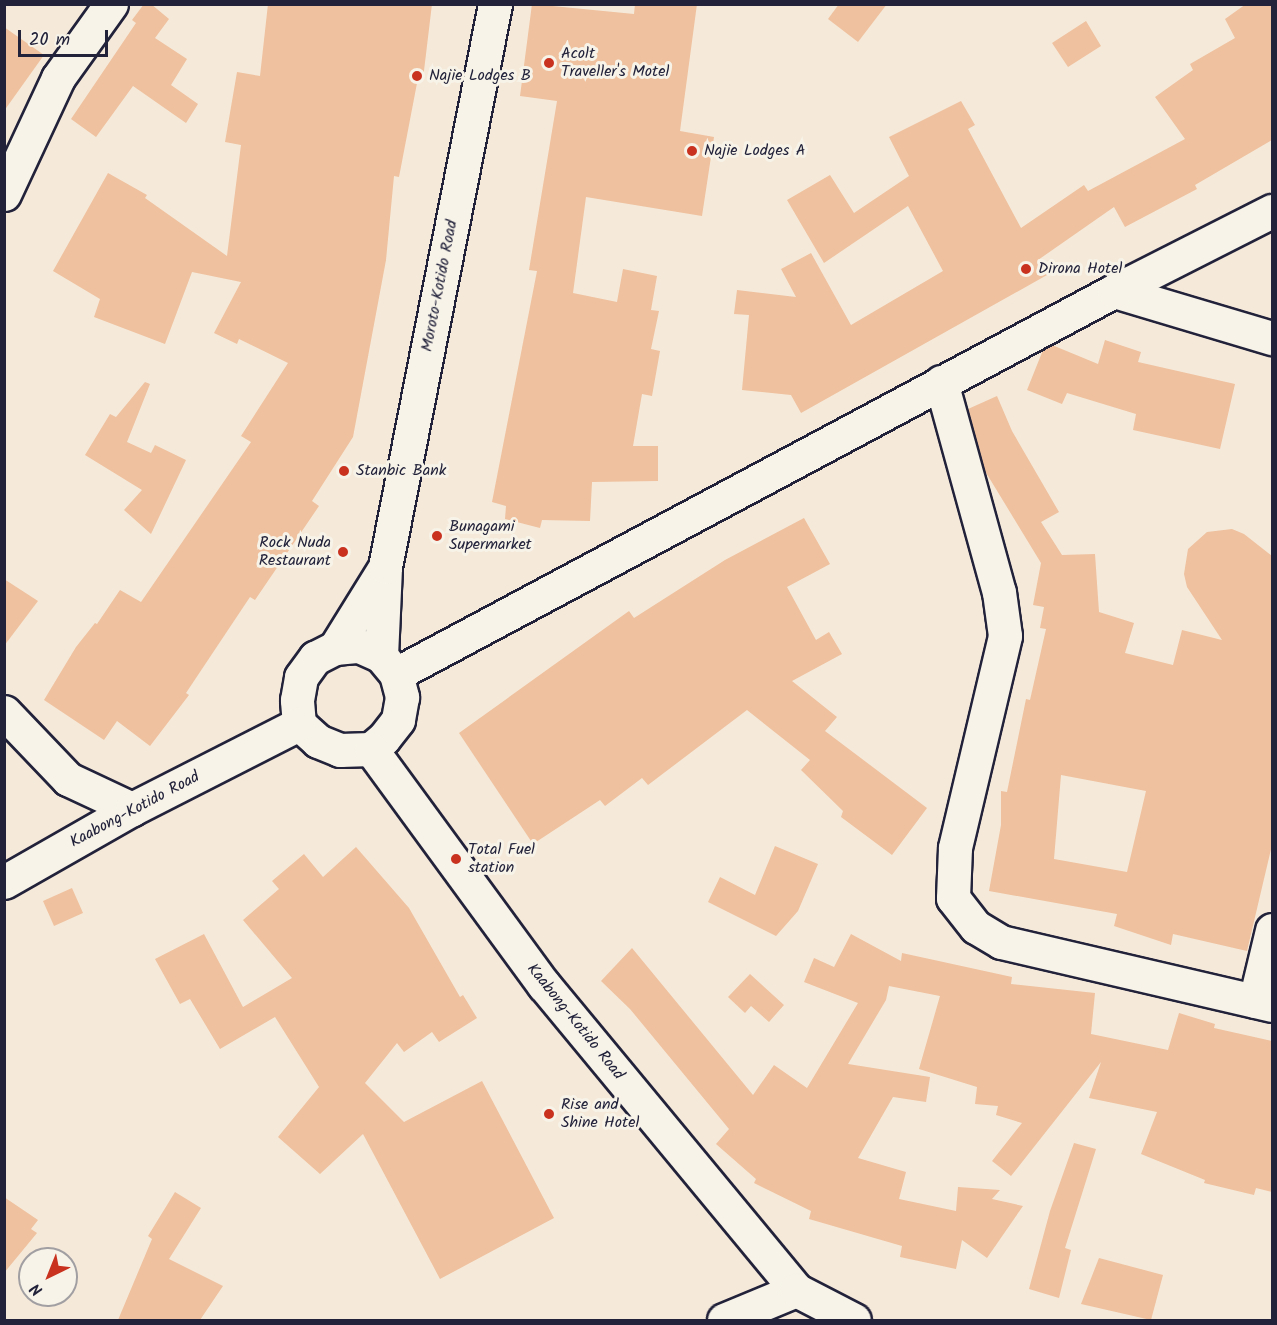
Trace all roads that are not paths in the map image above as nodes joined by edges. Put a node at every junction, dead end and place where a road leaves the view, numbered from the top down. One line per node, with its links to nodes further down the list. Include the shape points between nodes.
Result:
1 (111, 4): 3 (street, via 58,78)
2 (495, 4): 8 (street, Moroto-Kotido Road)
3 (4, 195)
4 (1272, 211): 5 (street)
5 (1114, 291): 6 (street); 7 (street)
6 (1272, 338)
7 (941, 382): 10 (street); 17 (street, via 999,592 1005,636 955,848 953,898 976,927 1001,942)
8 (385, 567): 9 (street, Moroto-Kotido Road); 10 (street, Moroto-Kotido Road)
9 (335, 648): 10 (street, via 359,646); 12 (street, via 315,658 301,677)
10 (388, 665): 13 (street, via 402,697 398,720)
11 (4, 712): 14 (street, via 68,779)
12 (298, 724): 13 (street, via 318,741 340,750); 14 (street, Kaabong-Kotido Road)
13 (371, 749): 18 (street, Kaabong-Kotido Road, via 544,985)
14 (132, 809): 15 (street, Kaabong-Kotido Road)
15 (4, 882)
16 (1272, 930): 17 (street)
17 (1264, 1003)
18 (796, 1290): 19 (street); 20 (street, Kaabong-Kotido Road)
19 (724, 1320)
20 (854, 1320)

